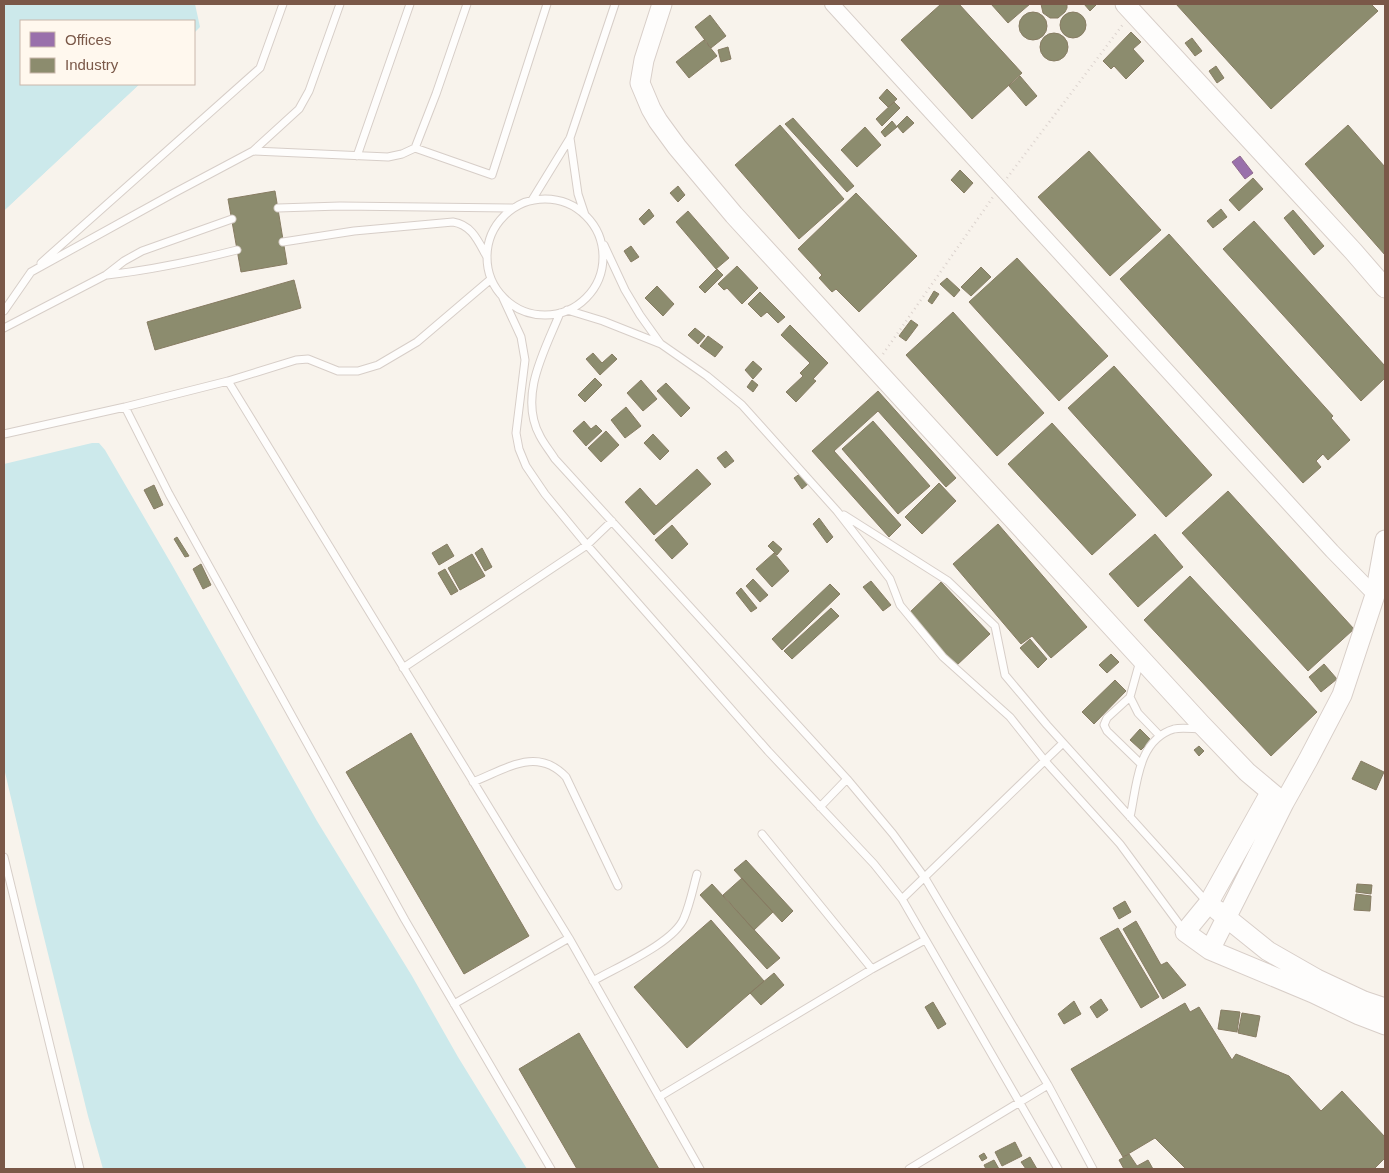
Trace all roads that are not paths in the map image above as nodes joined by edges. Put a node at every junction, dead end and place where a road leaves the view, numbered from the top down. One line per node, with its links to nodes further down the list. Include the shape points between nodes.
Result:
1 (283, 4): 23 (lane, via 260,68)
2 (340, 4): 12 (lane, via 309,91 299,108)
3 (410, 4): 13 (lane)
4 (467, 4): 11 (lane)
5 (547, 4): 11 (lane, via 492,175)
6 (615, 4): 10 (lane)
7 (662, 4): 40 (main road, via 640,83 651,109 677,147 734,215)
8 (832, 4): 39 (street)
9 (1125, 4): 26 (main road)
10 (570, 138): 14 (lane); 17 (lane, via 578,194)
11 (415, 148): 13 (lane, via 388,157)
12 (253, 152): 13 (lane); 23 (lane)
13 (357, 156)
14 (532, 200): 16 (lane); 17 (lane, via 554,199)
15 (278, 208): 16 (lane)
16 (513, 208): 22 (lane, via 496,226 489,241)
17 (585, 215): 19 (lane)
18 (232, 219): 24 (lane, via 142,252)
19 (598, 235): 29 (lane, via 602,252 598,279 582,301); 31 (lane, via 625,290)
20 (283, 242): 22 (lane, via 354,231 453,222 461,223 473,233)
21 (237, 250): 24 (lane, via 180,264)
22 (487, 257): 25 (lane)
23 (31, 272): 28 (lane)
24 (106, 275): 30 (lane)
25 (492, 279): 27 (lane); 32 (lane, via 417,342 378,365 358,371 338,371 308,359 296,360)
26 (1385, 288)
27 (503, 298): 29 (lane, via 530,313); 38 (lane, via 522,337 525,360 516,433 519,449 545,494)
28 (4, 312)
29 (564, 312): 31 (lane, via 604,321); 36 (lane, via 535,377 531,393 534,421 539,436 555,459)
30 (4, 328)
31 (661, 344): 35 (lane, via 742,405)
32 (228, 381): 33 (lane); 41 (lane)
33 (126, 407): 34 (lane); 67 (lane, via 169,494)
34 (4, 434)
35 (838, 511): 45 (lane, via 948,581 995,626 1005,675); 46 (lane, via 890,579 900,605 943,657 1010,717)
36 (612, 520): 38 (lane); 48 (lane)
37 (1385, 540): 39 (main road)
38 (587, 545): 41 (lane); 51 (lane)
39 (1375, 595): 50 (main road, via 1342,695 1308,760)
40 (1141, 659): 42 (lane); 43 (main road)
41 (402, 668): 49 (lane)
42 (1130, 697): 44 (lane, via 1138,713); 47 (lane, via 1107,718 1104,726)
43 (1206, 729): 44 (lane, via 1176,728); 50 (main road)
44 (1160, 736): 47 (lane, via 1152,742)
45 (1063, 743): 46 (lane); 52 (lane)
46 (1045, 761): 56 (lane); 61 (lane, via 1120,844)
47 (1141, 764): 52 (lane)
48 (848, 779): 51 (lane); 56 (lane)
49 (473, 782): 57 (lane, via 524,762 540,761 557,767 566,777); 62 (lane)
50 (1277, 798): 59 (main road); 60 (main road)
51 (820, 806): 58 (lane)
52 (1130, 817): 59 (lane)
53 (762, 834): 65 (lane)
54 (4, 857): 74 (lane)
55 (697, 874): 66 (lane, via 684,919 676,931)
56 (925, 878): 58 (lane); 71 (lane)
57 (618, 886)
58 (902, 899): 63 (lane)
59 (1208, 904): 60 (main road); 61 (main road)
60 (1227, 916): 64 (main road); 68 (main road, via 1268,951)
61 (1185, 932): 64 (main road)
62 (569, 938): 66 (lane); 67 (lane)
63 (925, 940): 65 (lane); 73 (lane)
64 (1210, 950): 68 (main road, via 1313,993)
65 (872, 969): 72 (lane)
66 (593, 981): 72 (lane)
67 (454, 1004): 75 (lane)
68 (1362, 1008): 69 (main road); 70 (main road)
69 (1385, 1008)
70 (1385, 1025)
71 (1048, 1085): 73 (lane); 79 (lane)
72 (659, 1097): 76 (lane)
73 (1019, 1102): 77 (lane); 78 (lane)
74 (80, 1169)
75 (551, 1169)
76 (700, 1169)
77 (909, 1169)
78 (1058, 1169)
79 (1093, 1169)

